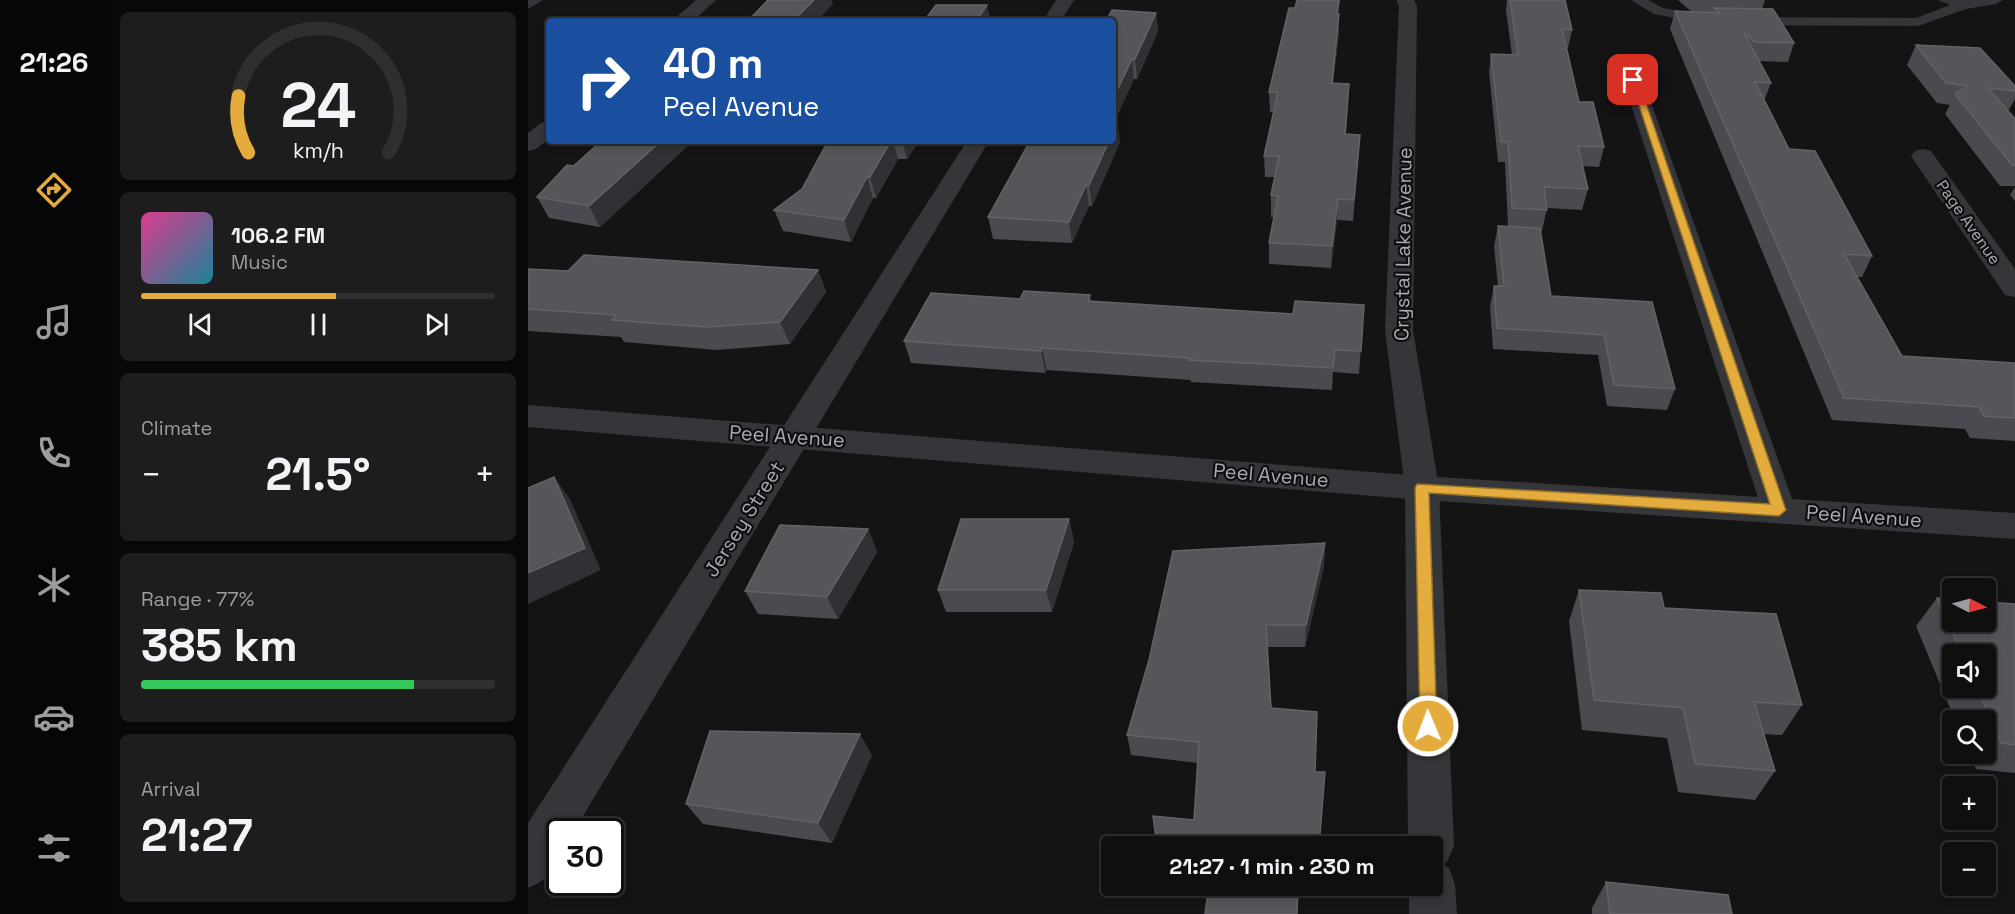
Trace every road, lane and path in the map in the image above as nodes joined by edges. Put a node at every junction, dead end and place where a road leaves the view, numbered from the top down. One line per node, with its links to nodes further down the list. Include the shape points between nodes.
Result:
1 (536, 0): 8 (lane)
2 (707, 0): 10 (street)
3 (1065, 0): 11 (street)
4 (1405, 0): 20 (street, Crystal Lake Avenue, via 1398,330)
5 (1638, 0): 9 (lane, via 1659,11 1732,21 1918,22)
6 (1945, 0): 9 (lane)
7 (1996, 0): 9 (lane)
8 (528, 5)
9 (1963, 6)
10 (685, 18)
11 (1054, 18)
12 (1633, 80): 21 (street)
13 (546, 130): 14 (street)
14 (528, 144)
15 (976, 144): 19 (street, Jersey Street)
16 (1923, 156): 17 (street, Page Avenue)
17 (2015, 289)
18 (528, 416): 19 (street, Peel Avenue)
19 (796, 436): 20 (street, Peel Avenue); 24 (street, Jersey Street)
20 (1422, 488): 21 (street, Peel Avenue); 23 (street, Crystal Lake Avenue)
21 (1779, 510): 22 (street, Peel Avenue)
22 (2015, 526)
23 (1431, 836)
24 (528, 865)
25 (1432, 896): 26 (street)
26 (1433, 914)

